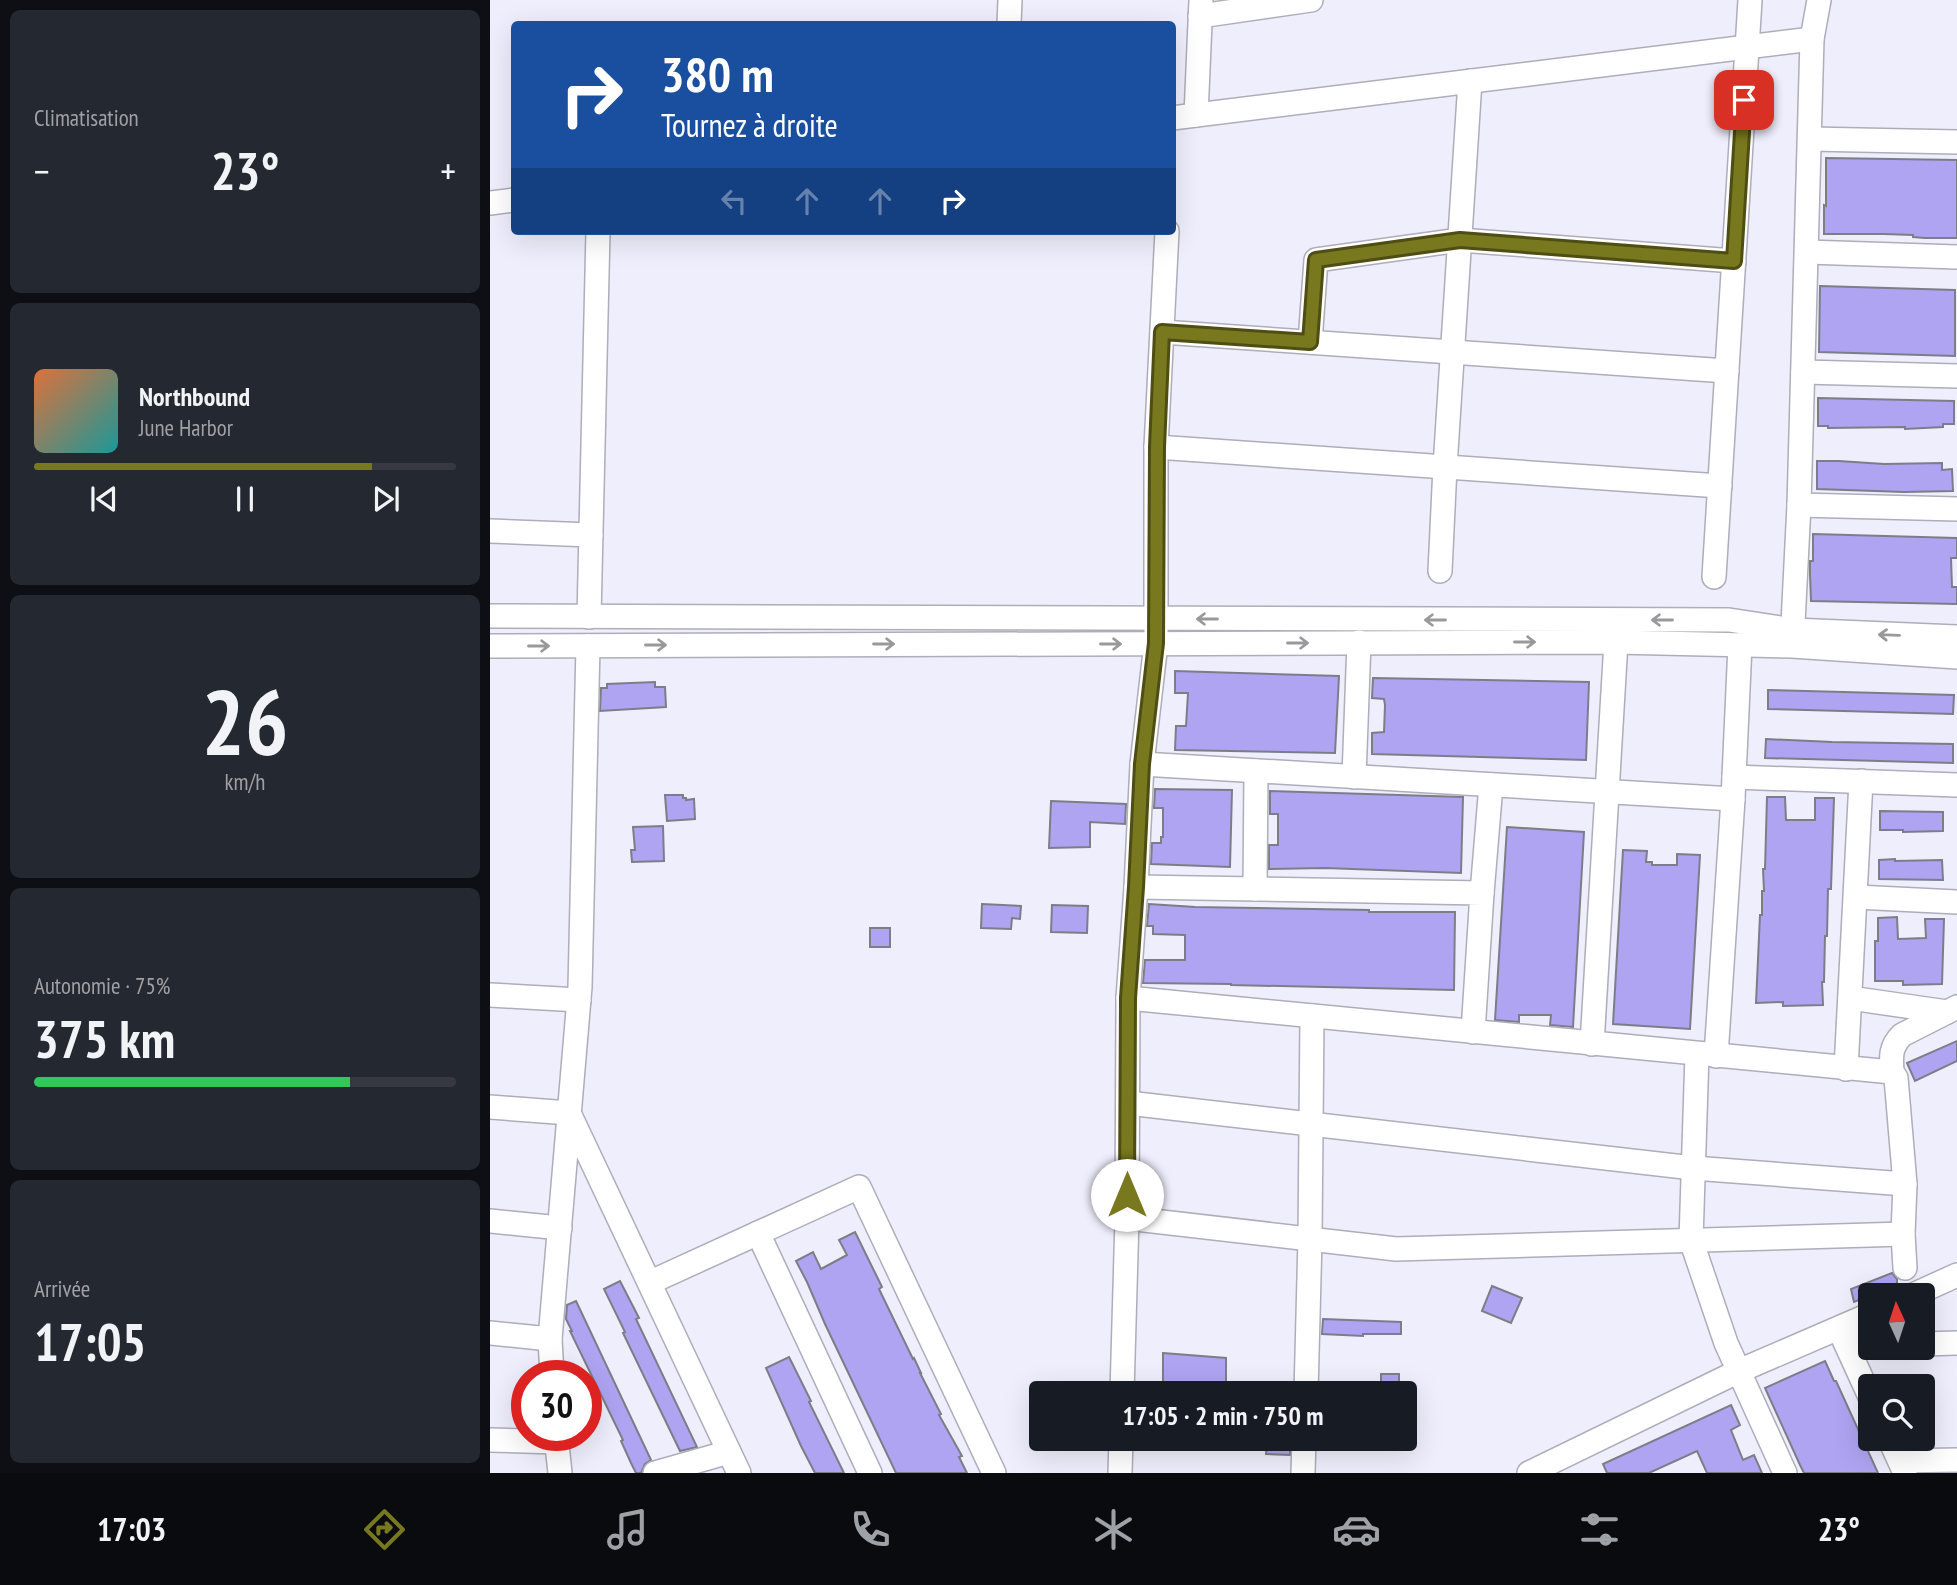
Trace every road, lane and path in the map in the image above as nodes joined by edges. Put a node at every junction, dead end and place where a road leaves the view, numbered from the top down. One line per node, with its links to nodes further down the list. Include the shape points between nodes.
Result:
1 (1010, 0): 6 (street)
2 (1311, 0): 5 (street)
3 (1750, 0): 8 (street)
4 (1819, 0): 7 (street)
5 (1201, 8): 10 (street)
6 (1009, 21)
7 (1812, 39): 8 (street); 11 (street)
8 (1747, 47): 9 (street); 20 (street)
9 (1470, 81): 10 (street); 17 (street)
10 (1180, 117)
11 (1810, 139): 12 (street); 18 (street)
12 (1957, 142)
13 (511, 200): 14 (street)
14 (490, 203)
15 (598, 235): 33 (street)
16 (1167, 235): 21 (street)
17 (1460, 240): 20 (street); 22 (street, via 1316,260); 23 (street)
18 (1807, 252): 19 (street); 25 (street)
19 (1957, 257)
20 (1734, 261): 24 (street)
21 (1162, 332): 22 (street); 27 (street)
22 (1310, 342): 23 (street)
23 (1452, 352): 24 (street); 28 (street)
24 (1727, 370): 29 (street)
25 (1803, 372): 26 (street); 30 (street)
26 (1957, 376)
27 (1157, 447): 28 (street); 38 (street)
28 (1445, 467): 29 (street); 34 (street)
29 (1720, 486): 35 (street)
30 (1800, 505): 31 (street); 39 (street)
31 (1957, 509)
32 (490, 531): 33 (street)
33 (591, 535): 37 (street)
34 (1440, 571)
35 (1714, 577)
36 (490, 616): 37 (street)
37 (589, 617): 38 (street)
38 (1156, 619): 39 (street, one-way to 38, via 1730,620); 43 (street)
39 (1792, 638): 40 (street, one-way to 39); 44 (street); 47 (street)
40 (1957, 638)
41 (1359, 642): 42 (street, one-way to 42); 43 (street, one-way to 41); 50 (street)
42 (1616, 642): 44 (street); 55 (street)
43 (1156, 643): 46 (street, one-way to 43); 48 (street)
44 (1740, 645): 54 (street)
45 (490, 646): 46 (street, one-way to 46)
46 (588, 646): 64 (street)
47 (1957, 657)
48 (1142, 764): 49 (street); 56 (street)
49 (1256, 771): 50 (street); 57 (street)
50 (1354, 777): 52 (street)
51 (1861, 781): 53 (street); 54 (street); 59 (street)
52 (1491, 785): 55 (street); 58 (street)
53 (1957, 785)
54 (1734, 788): 55 (street); 69 (street)
55 (1607, 792): 68 (street)
56 (1136, 887): 57 (street); 62 (street)
57 (1255, 890): 58 (street)
58 (1482, 893): 67 (street)
59 (1856, 897): 60 (street); 63 (street)
60 (1957, 902)
61 (490, 995): 64 (street)
62 (1128, 998): 66 (street); 72 (street)
63 (1850, 998): 65 (street); 70 (street)
64 (579, 1000): 74 (street)
65 (1952, 1009): 71 (street, via 1895,1042)
66 (1312, 1016): 67 (street); 75 (street)
67 (1473, 1032): 68 (street)
68 (1592, 1044): 69 (street)
69 (1706, 1055): 70 (street); 76 (street)
70 (1846, 1069): 71 (street)
71 (1892, 1072): 77 (street)
72 (1128, 1103): 75 (street); 78 (street)
73 (490, 1107): 74 (street)
74 (569, 1113): 80 (street); 87 (street)
75 (1311, 1124): 76 (street); 83 (street)
76 (1693, 1168): 77 (street); 84 (street)
77 (1905, 1184): 82 (street)
78 (1127, 1218): 83 (street); 99 (street)
79 (490, 1222): 80 (street)
80 (559, 1228): 92 (street)
81 (758, 1233): 87 (street); 112 (street); 113 (street, via 859,1187)
82 (1903, 1234): 84 (street); 85 (street)
83 (1310, 1239): 84 (street, via 1396,1249); 100 (street)
84 (1691, 1240): 97 (street)
85 (1905, 1268)
86 (1957, 1275): 88 (street)
87 (651, 1282): 108 (street)
88 (1936, 1285)
89 (1858, 1323): 91 (street)
90 (490, 1333): 92 (street)
91 (1842, 1335): 93 (street); 97 (street); 98 (street)
92 (550, 1339): 96 (street)
93 (1858, 1340)
94 (1957, 1343): 95 (street)
95 (1936, 1344)
96 (551, 1360)
97 (1739, 1371): 116 (street); 117 (street)
98 (1860, 1374)
99 (1122, 1381)
100 (1306, 1381)
101 (511, 1439): 102 (street)
102 (490, 1440)
103 (557, 1451): 110 (street)
104 (1121, 1451): 114 (street)
105 (1304, 1451): 115 (street)
106 (1895, 1451): 109 (street)
107 (1957, 1460): 109 (street)
108 (734, 1463): 111 (street)
109 (1902, 1467)
110 (560, 1473)
111 (655, 1473)
112 (870, 1473)
113 (994, 1473)
114 (1120, 1473)
115 (1303, 1473)
116 (1529, 1473)
117 (1785, 1473)

